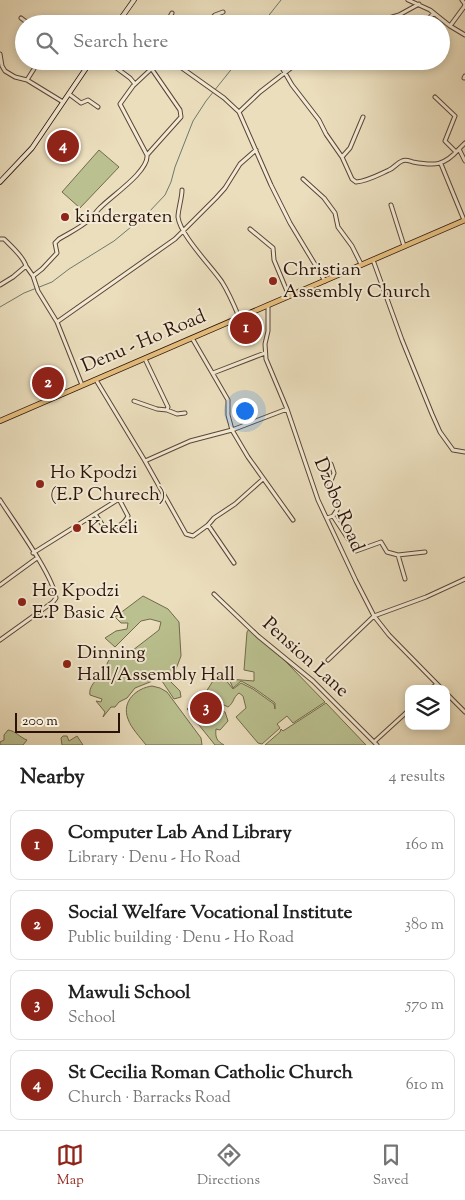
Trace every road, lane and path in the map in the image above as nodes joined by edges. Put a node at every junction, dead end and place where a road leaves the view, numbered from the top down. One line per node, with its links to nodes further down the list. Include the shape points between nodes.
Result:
1 (134, 0): 7 (street)
2 (408, 0): 4 (street)
3 (462, 0): 11 (street, via 464,5)
4 (419, 4): 6 (street); 9 (street)
5 (223, 12): 8 (street)
6 (434, 13): 10 (street)
7 (124, 15)
8 (215, 15)
9 (398, 15)
10 (436, 15)
11 (450, 26): 12 (street)
12 (465, 35)
13 (0, 54): 23 (street, via 5,71)
14 (34, 70): 23 (street)
15 (85, 70): 25 (street)
16 (120, 70): 24 (street)
17 (149, 70): 24 (street)
18 (152, 70): 35 (street, via 181,116)
19 (187, 70): 29 (street)
20 (283, 70): 22 (street)
21 (290, 70): 22 (street)
22 (285, 74): 29 (street); 36 (street)
23 (27, 80): 27 (street)
24 (135, 84): 35 (street, via 120,106)
25 (68, 94): 27 (street); 28 (street, via 81,103 88,100)
26 (435, 97): 34 (street, via 455,116 446,141)
27 (63, 102): 40 (street, via 27,155)
28 (98, 107)
29 (239, 112): 33 (street)
30 (364, 117): 36 (street, via 350,148)
31 (465, 143): 32 (street)
32 (459, 149): 34 (street); 37 (street)
33 (256, 150): 45 (street, via 240,164 224,188); 52 (street, via 290,223)
34 (456, 152): 38 (street)
35 (148, 155): 51 (street, via 142,169 128,184 89,220 55,243 57,253)
36 (342, 157): 38 (street, via 356,182 369,180 401,161)
37 (465, 161)
38 (441, 164): 43 (street)
39 (303, 179): 49 (street, via 332,209 341,232)
40 (0, 182)
41 (182, 190): 45 (street, via 178,216)
42 (391, 205): 47 (street)
43 (465, 220): 47 (main road, Denu - Ho Road)
44 (250, 229): 54 (street, via 273,248 274,260)
45 (183, 231): 56 (street, via 221,282); 57 (street)
46 (0, 239): 50 (street, via 7,242)
47 (404, 246): 48 (main road, Denu - Ho Road)
48 (373, 259): 49 (main road, Denu - Ho Road); 70 (street, via 440,432 453,450)
49 (361, 264): 52 (main road, Denu - Ho Road)
50 (25, 265): 51 (street); 53 (street)
51 (32, 276): 57 (street)
52 (325, 281): 54 (main road, Denu - Ho Road)
53 (0, 285)
54 (289, 296): 55 (main road, Denu - Ho Road)
55 (268, 305): 56 (main road, Denu - Ho Road); 59 (street, Dzobo Road)
56 (239, 318): 58 (main road, Denu - Ho Road)
57 (57, 322): 63 (street)
58 (192, 338): 60 (main road, Denu - Ho Road); 61 (street)
59 (265, 353): 61 (street); 65 (street, Dzobo Road)
60 (145, 359): 62 (main road, Denu - Ho Road); 66 (street)
61 (213, 373): 69 (street, via 228,400)
62 (96, 379): 63 (main road, Denu - Ho Road); 71 (street)
63 (82, 384): 68 (main road, Denu - Ho Road)
64 (134, 401): 66 (street)
65 (287, 409): 69 (street); 77 (street, Dzobo Road)
66 (167, 410): 67 (street)
67 (185, 413)
68 (0, 421)
69 (232, 430): 71 (street, via 190,441); 73 (street)
70 (465, 452)
71 (145, 461): 79 (street, via 186,534 193,536)
72 (331, 464): 76 (street, via 334,473 329,486 337,510)
73 (263, 479): 78 (street); 79 (street)
74 (0, 500): 81 (street)
75 (95, 514): 75 (street, via 119,499 128,516 120,526 106,530); 81 (street)
76 (333, 516): 77 (street); 82 (street, via 356,551 381,542 388,552)
77 (327, 518): 89 (street, Dzobo Road)
78 (293, 520)
79 (208, 525): 84 (street)
80 (425, 552): 82 (street)
81 (33, 553): 83 (street)
82 (398, 555): 85 (street)
83 (37, 558): 87 (street); 90 (street, via 55,590 56,598)
84 (234, 563)
85 (405, 579)
86 (465, 579): 89 (street)
87 (0, 585)
88 (214, 594): 96 (street, Pension Lane, via 258,636 313,681)
89 (374, 616): 91 (street); 92 (street, Dzobo Road)
90 (0, 640)
91 (328, 660)
92 (437, 684)
93 (450, 697): 94 (street)
94 (465, 712)
95 (405, 714): 96 (street)
96 (376, 743)

